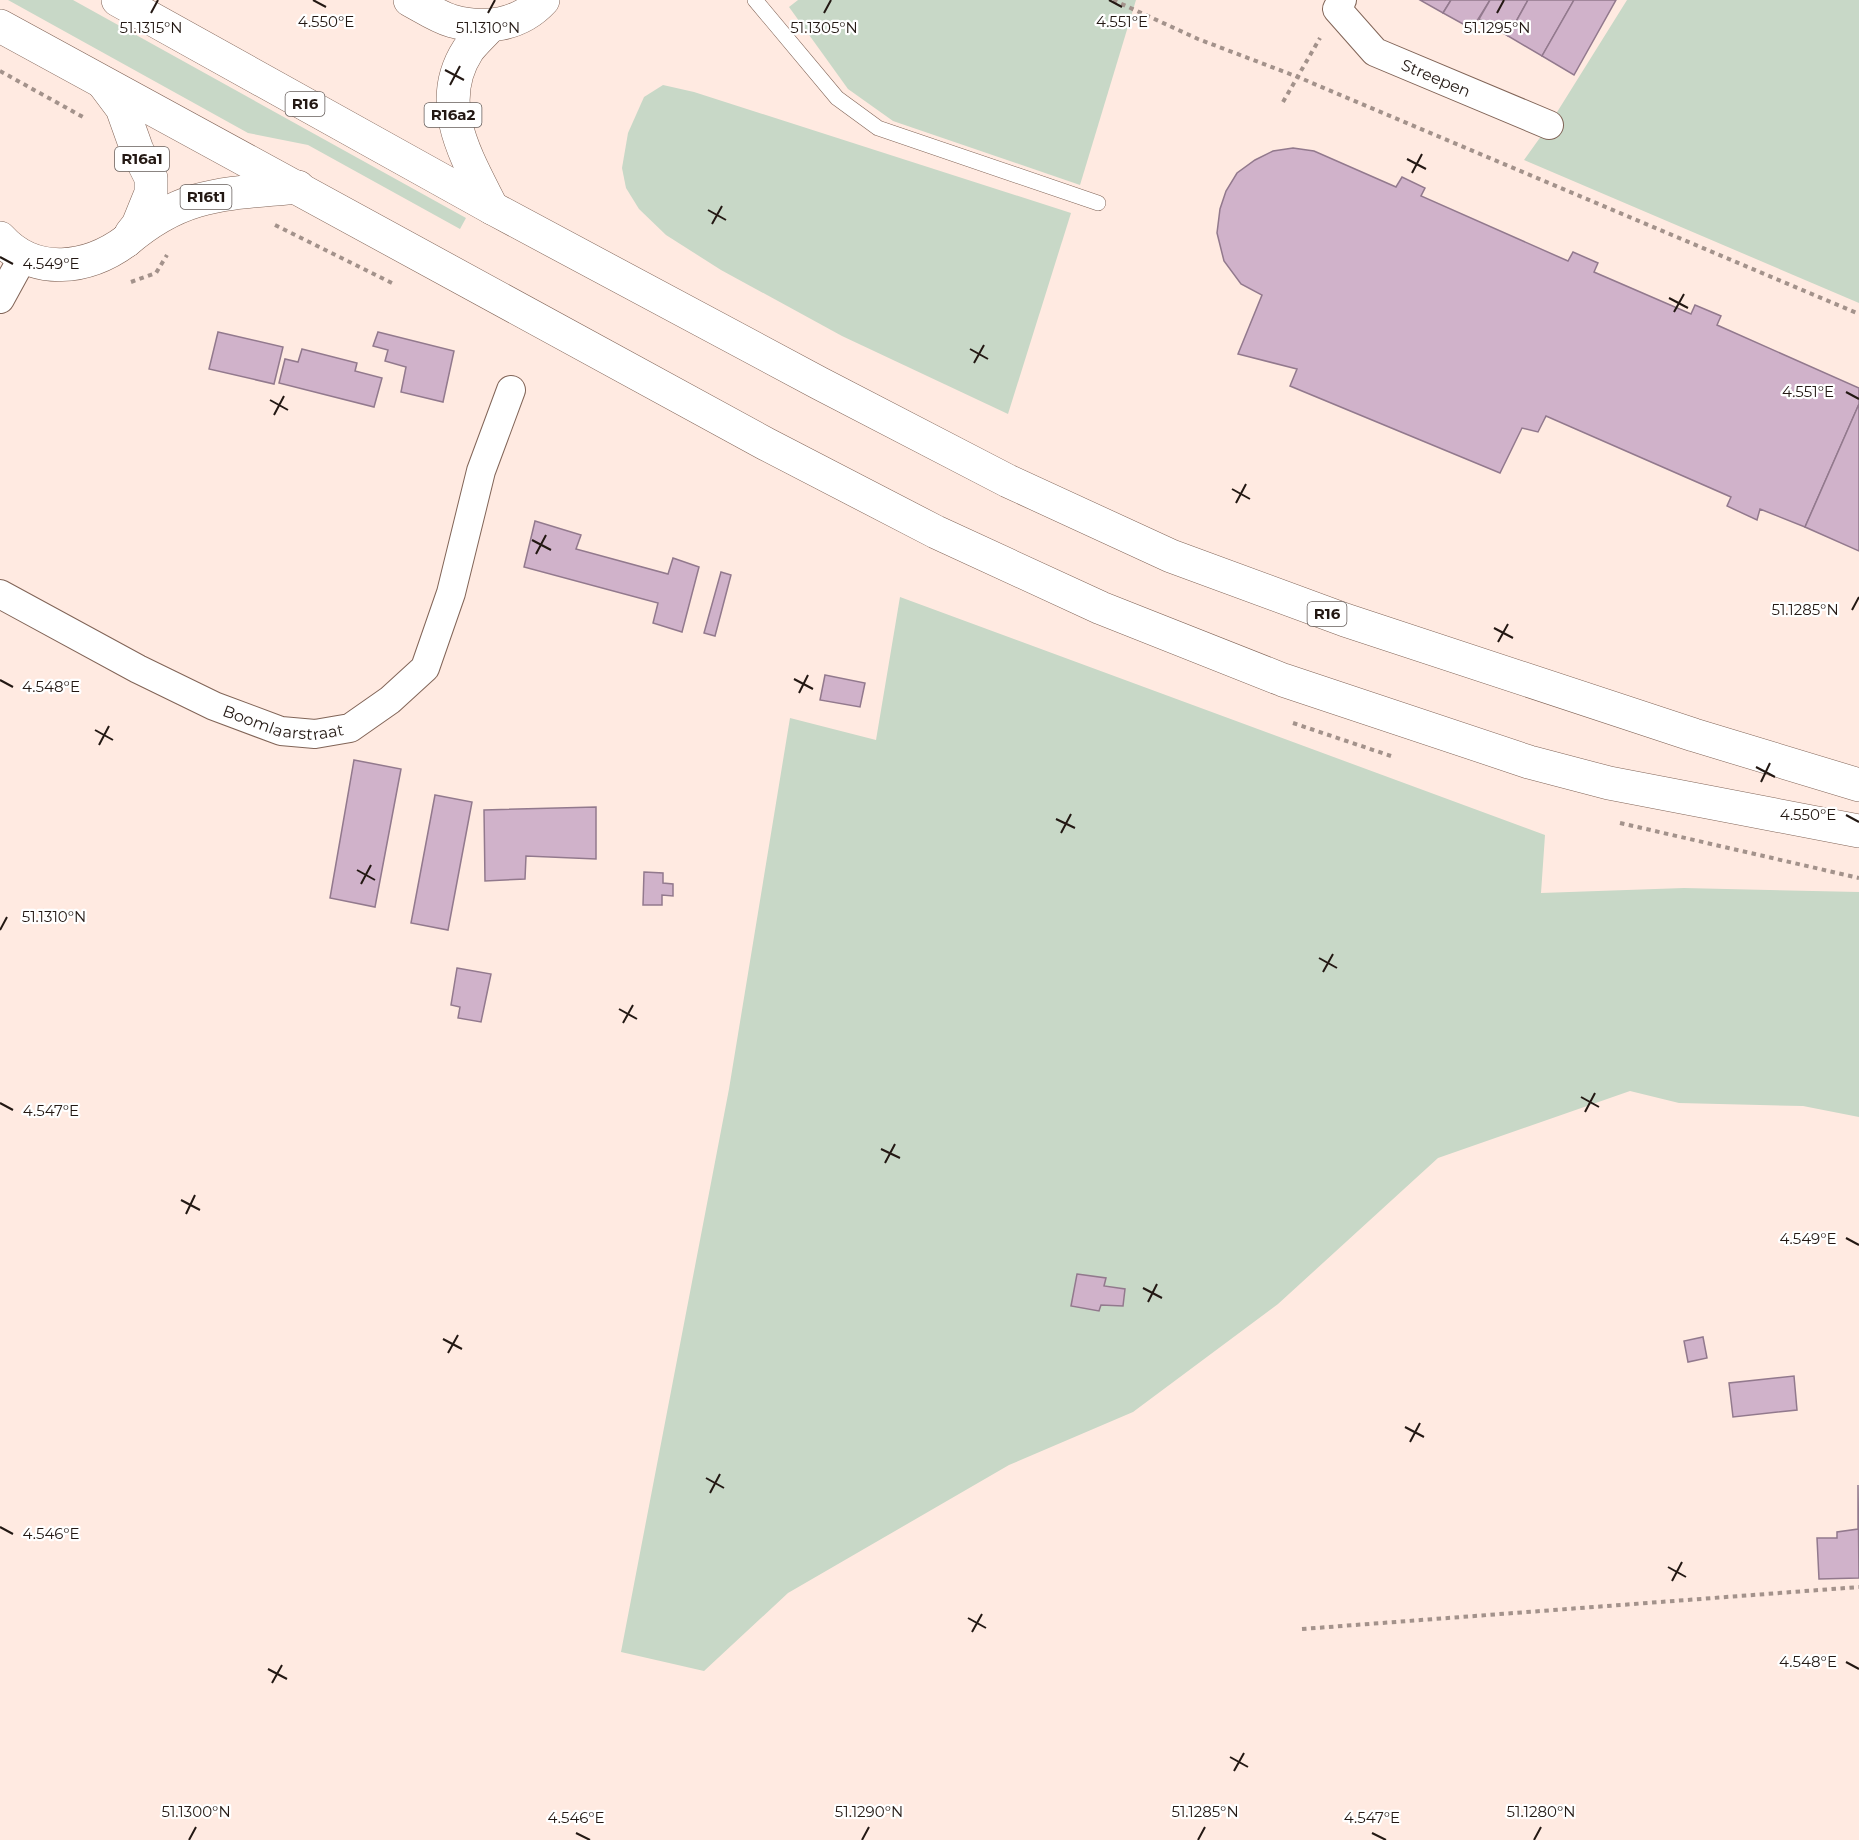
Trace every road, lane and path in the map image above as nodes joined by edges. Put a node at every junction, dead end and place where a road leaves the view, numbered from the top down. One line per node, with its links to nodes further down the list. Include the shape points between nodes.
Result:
1 (118, 0): 2 (main road); 16 (main road, R16)
2 (125, 0)
3 (410, 0): 9 (main road, via 451,21)
4 (543, 0): 9 (main road, via 515,20)
5 (755, 0): 15 (lane, via 837,98 878,128)
6 (1113, 0): 10 (path, via 1198,39)
7 (1337, 3): 10 (path); 13 (street, Streepen, via 1375,52)
8 (0, 26): 11 (main road)
9 (490, 26): 16 (main road, R16a2, via 468,49 457,73 452,99 454,125)
10 (1298, 77): 12 (path); 20 (path)
11 (101, 80): 14 (main road); 17 (main road, R16a1, via 122,108 151,178 151,193)
12 (1283, 102)
13 (1549, 125)
14 (298, 188): 17 (main road, R16t1, via 201,198 171,210); 24 (main road, via 766,444 936,532 1101,608 1282,680 1529,762 1609,783)
15 (1098, 203)
16 (492, 208): 23 (main road, R16, via 1008,481 1171,556 1345,620 1694,735)
17 (126, 241): 18 (main road, R16a1, via 111,252 78,264 51,264)
18 (12, 248): 19 (street)
19 (0, 298)
20 (1859, 314)
21 (511, 390): 22 (street, Boomlaarstraat, via 481,471 451,593 425,668 390,700 350,728 315,734 281,730 214,706)
22 (0, 594)
23 (1859, 784)
24 (1859, 831)
25 (1859, 1587): 26 (path)
26 (1302, 1629)

